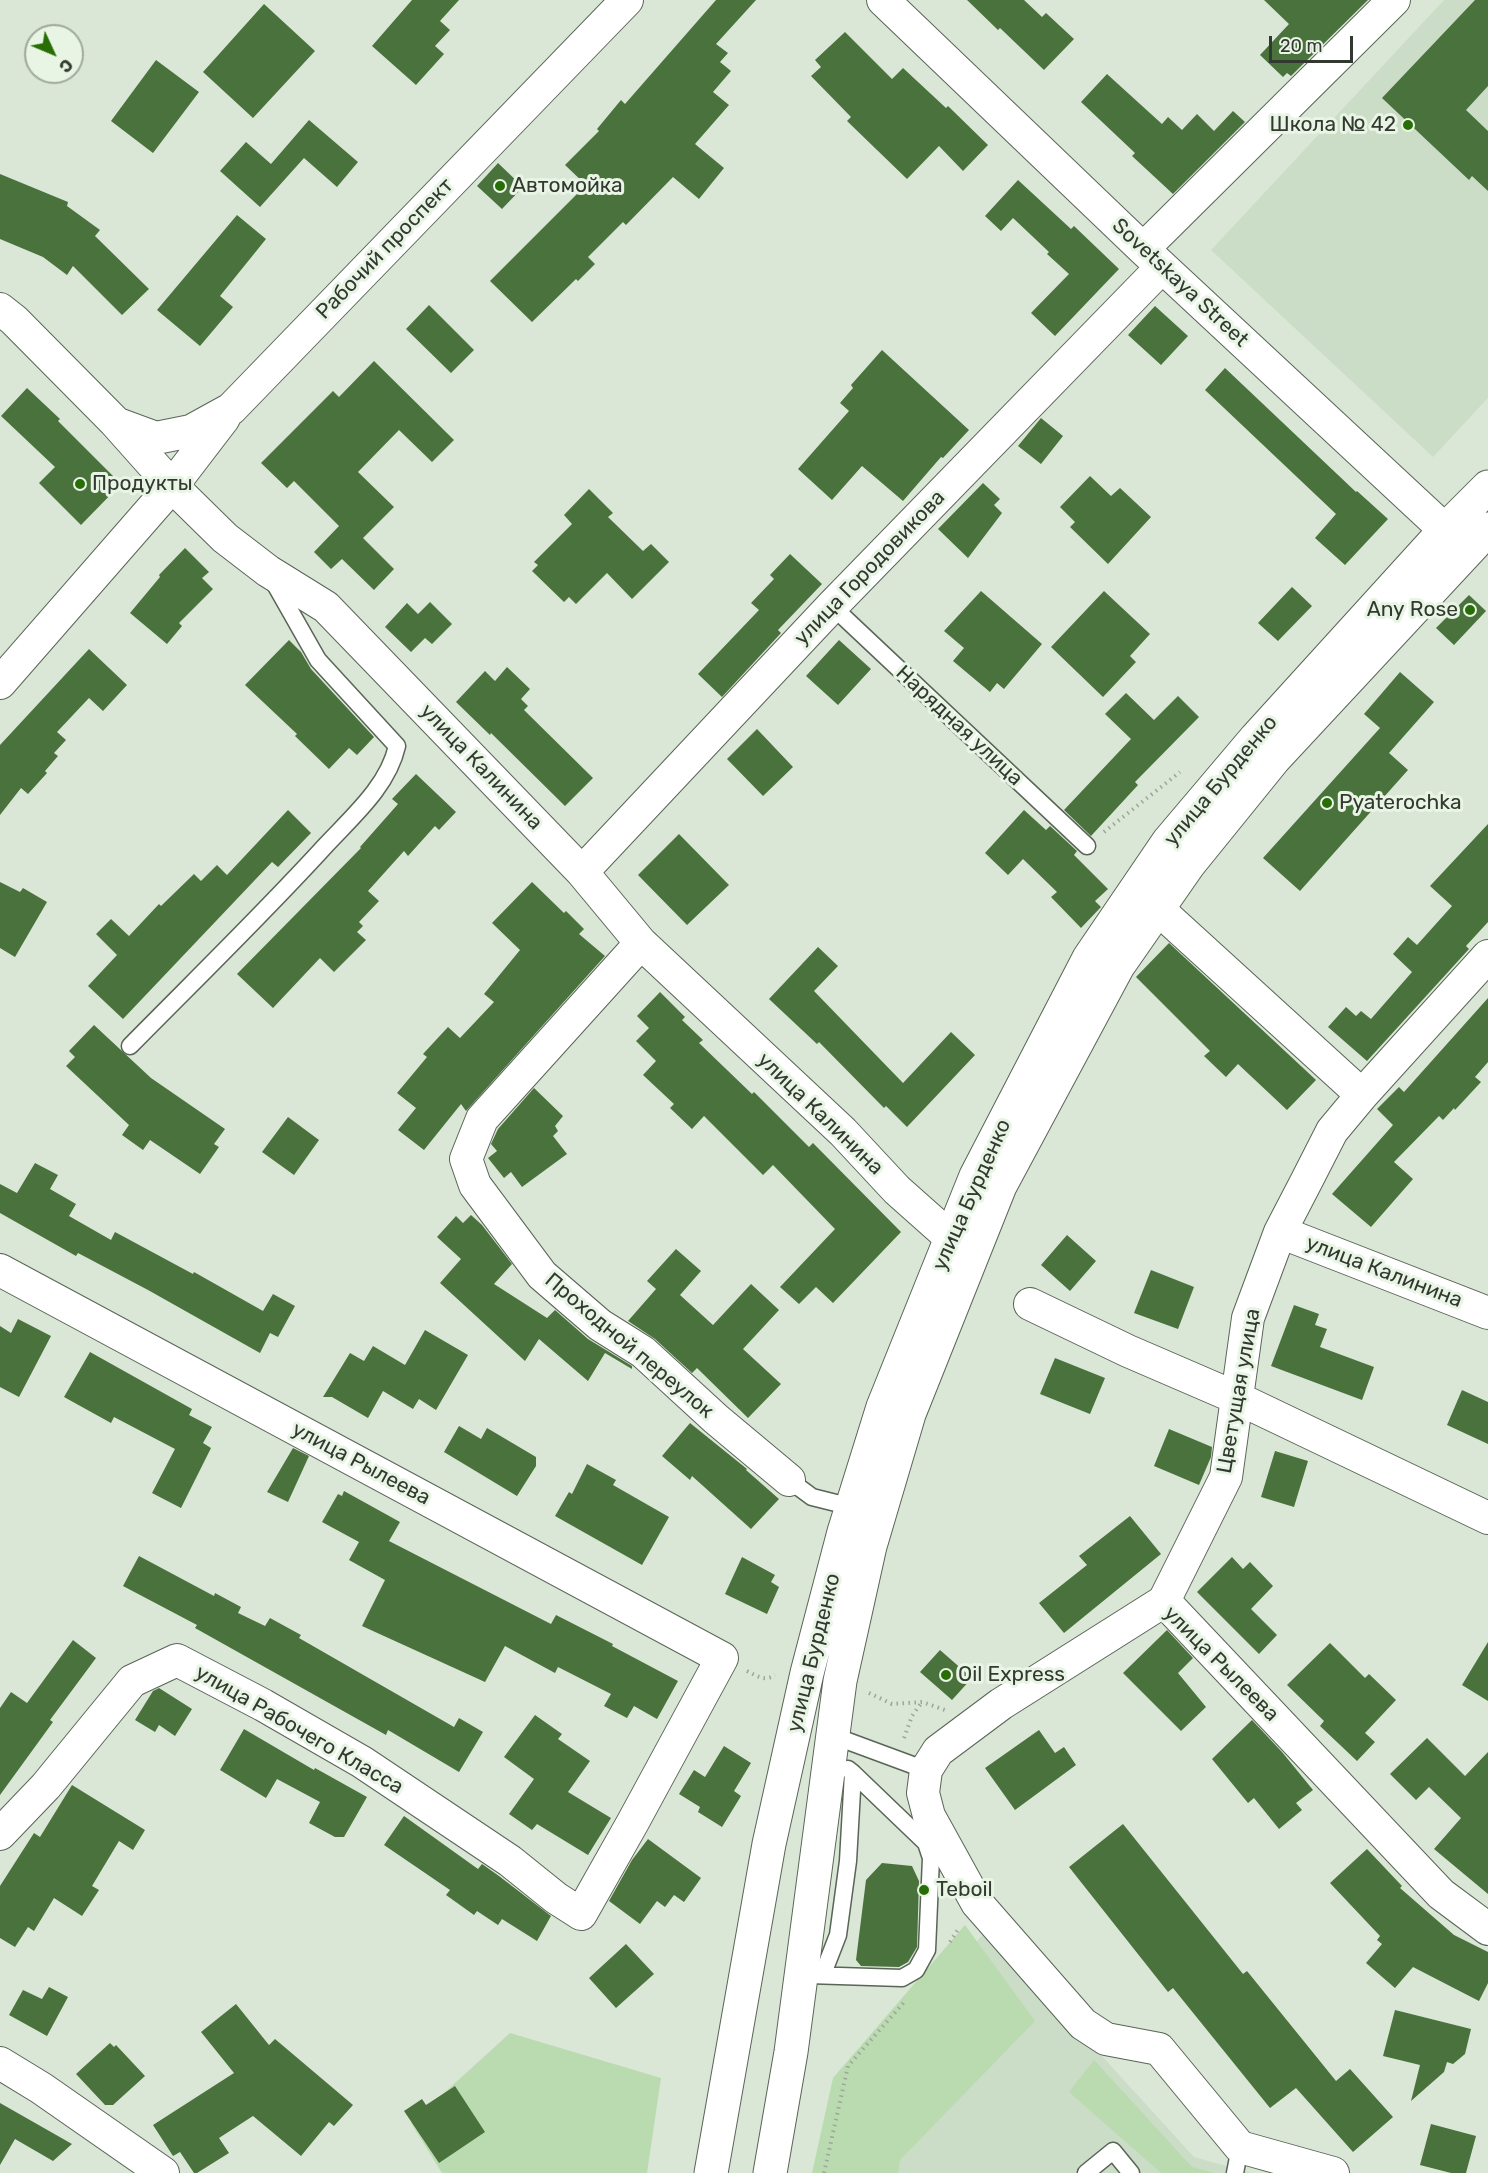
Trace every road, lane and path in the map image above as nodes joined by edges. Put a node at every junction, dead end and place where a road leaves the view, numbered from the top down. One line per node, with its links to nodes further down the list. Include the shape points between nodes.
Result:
1 (627, 0): 6 (street, Рабочий проспект)
2 (883, 0): 4 (street, Sovetskaya Street)
3 (1394, 0): 4 (street, улица Городовикова)
4 (1153, 258): 10 (street, Sovetskaya Street); 13 (street, улица Городовикова)
5 (0, 309): 7 (street, улица Калинина)
6 (231, 409): 7 (street, Рабочий проспект, via 192,431 156,438); 8 (street)
7 (115, 422): 8 (street, улица Калинина)
8 (172, 486): 12 (street, улица Калинина, via 225,538); 14 (street)
9 (1488, 487): 10 (main road, улица Бурденко)
10 (1445, 530): 11 (street, Sovetskaya Street); 24 (main road, улица Бурденко, via 1256,738 1168,842 1089,958 976,1176)
11 (1484, 539): 18 (main road, улица Бурденко, via 1274,759 1189,864)
12 (268, 571): 17 (street, улица Калинина, via 326,607); 21 (lane, via 318,660 397,746 394,761 376,789 287,888)
13 (832, 606): 16 (lane, Нарядная улица); 17 (street, улица Городовикова)
14 (0, 683)
15 (1180, 772): 16 (path)
16 (1087, 846)
17 (582, 873): 19 (street, улица Калинина)
18 (1158, 909): 22 (street); 38 (main road, улица Бурденко, via 1118,966 1000,1186 909,1414 870,1546 840,1681)
19 (641, 943): 24 (street, улица Калинина); 29 (street, Проходной переулок, via 482,1119 466,1159 475,1185 543,1275 600,1326 643,1352)
20 (1488, 956): 22 (street, Цветущая улица)
21 (130, 1046)
22 (1362, 1095): 23 (street, Цветущая улица, via 1332,1131)
23 (1280, 1232): 27 (street, улица Калинина); 28 (street, Цветущая улица, via 1248,1318)
24 (951, 1238): 30 (main road, улица Бурденко, via 883,1407)
25 (0, 1270): 33 (street, улица Рылеева)
26 (1030, 1304): 28 (street)
27 (1488, 1313)
28 (1237, 1398): 31 (street); 32 (street, Цветущая улица, via 1226,1478)
29 (789, 1480): 30 (lane, via 812,1497)
30 (852, 1507): 50 (main road, улица Бурденко, via 807,1673 769,1844)
31 (1488, 1518)
32 (1164, 1601): 37 (street, улица Рылеева); 42 (street, улица Рылеева, via 1441,1894)
33 (722, 1658): 34 (path, via 761,1678); 40 (street, улица Рабочего Класса, via 581,1914 510,1861 362,1762 177,1660 132,1681 46,1786)
34 (778, 1673)
35 (863, 1689): 36 (path, via 892,1704)
36 (922, 1702): 37 (path); 39 (path, via 908,1726)
37 (977, 1722): 39 (street, улица Рылеева, via 938,1751)
38 (839, 1754): 39 (lane); 44 (lane, via 848,1862 838,1935 824,1971); 44 (lane, via 926,1843 931,1858 927,1950 916,1970 902,1978); 46 (main road, улица Бурденко)
39 (912, 1764): 41 (street, via 929,1816)
40 (0, 1834)
41 (976, 1903): 43 (path); 48 (street, via 1083,2024 1106,2039 1159,2049)
42 (1488, 1929)
43 (944, 1950)
44 (808, 1975): 46 (lane)
45 (909, 1996): 52 (path, via 848,2066)
46 (796, 2006): 51 (main road, улица Бурденко)
47 (0, 2063): 49 (street)
48 (1237, 2160): 55 (street)
49 (164, 2173)
50 (711, 2173)
51 (770, 2173)
52 (824, 2173)
53 (1086, 2173): 54 (lane, via 1113,2151)
54 (1131, 2173)
55 (1333, 2173)

